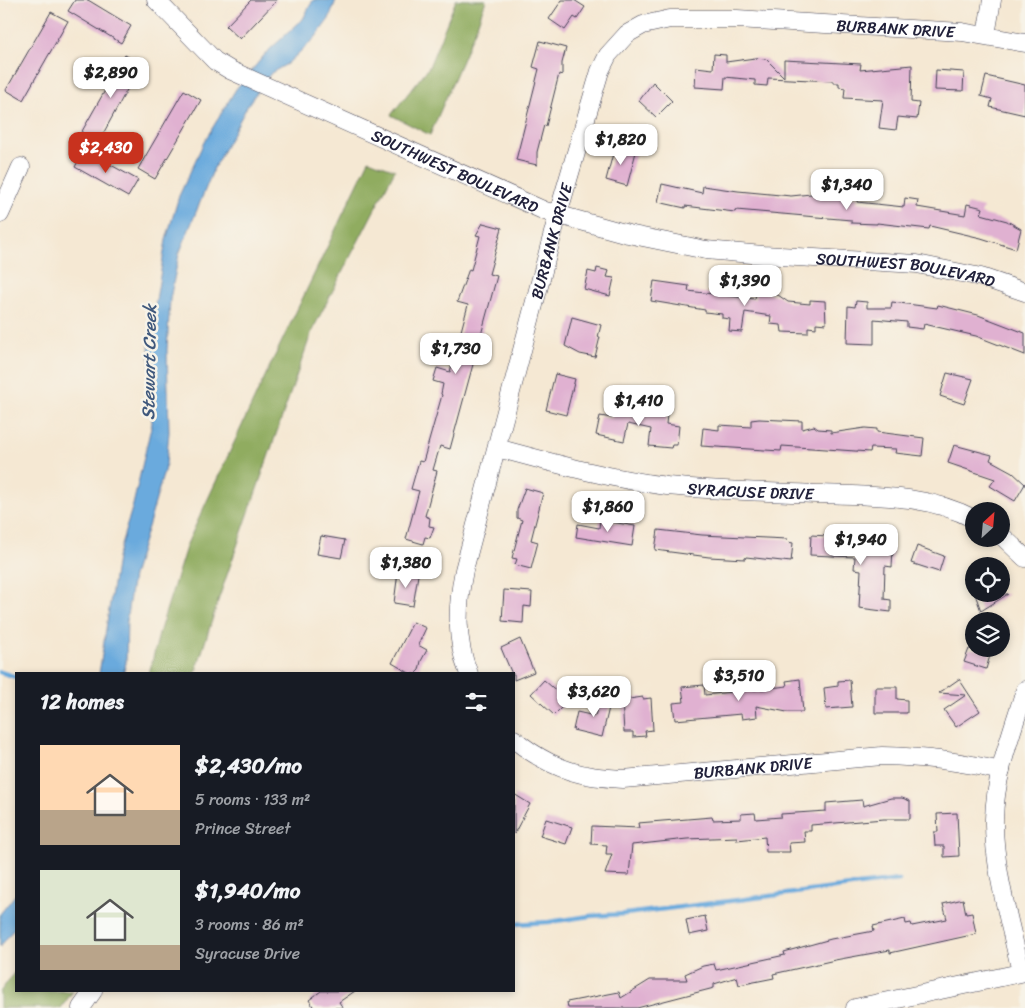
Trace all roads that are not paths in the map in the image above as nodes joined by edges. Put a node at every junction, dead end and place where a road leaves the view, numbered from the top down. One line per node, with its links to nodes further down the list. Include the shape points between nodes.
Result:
1 (156, 0): 7 (street, SOUTHWEST BOULEVARD, via 215,61 230,70)
2 (992, 0): 3 (street)
3 (986, 35): 4 (street, BURBANK DRIVE); 7 (street, BURBANK DRIVE, via 737,19 670,19 643,25 614,47 600,71)
4 (1025, 43)
5 (21, 167): 6 (street)
6 (0, 214)
7 (558, 214): 8 (street, SOUTHWEST BOULEVARD, via 636,236 706,250 917,264 981,278); 9 (street, BURBANK DRIVE)
8 (1025, 292)
9 (497, 448): 10 (street, SYRACUSE DRIVE, via 568,467 666,486 893,497 939,505); 13 (street, BURBANK DRIVE, via 459,597 461,651)
10 (965, 515)
11 (1010, 544): 12 (street)
12 (1025, 558)
13 (468, 672)
14 (1025, 690): 16 (street)
15 (515, 740): 16 (street, BURBANK DRIVE, via 543,759 567,770 623,779 882,756 924,757)
16 (1001, 771): 17 (street, via 994,819 995,843)
17 (1023, 972): 20 (street)
18 (92, 992): 19 (street)
19 (81, 1008)
20 (855, 1008)

